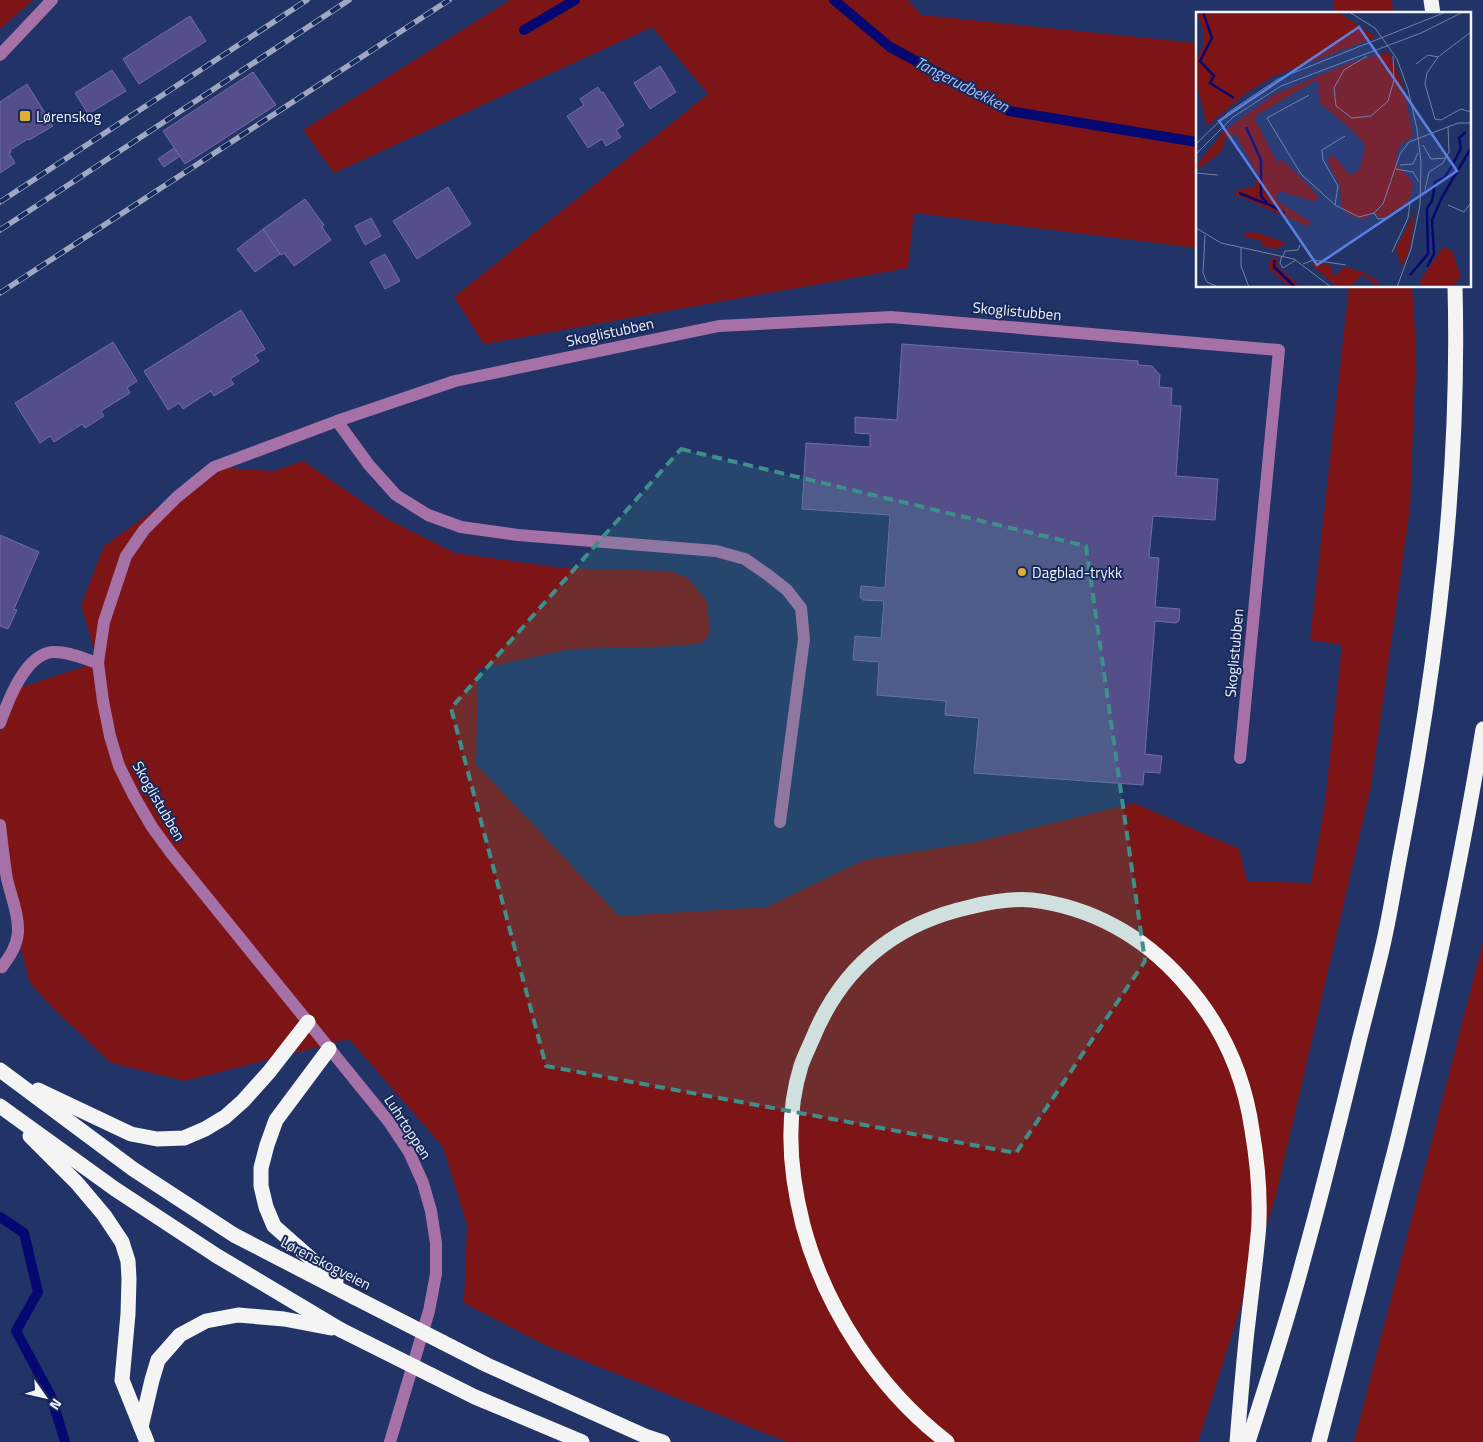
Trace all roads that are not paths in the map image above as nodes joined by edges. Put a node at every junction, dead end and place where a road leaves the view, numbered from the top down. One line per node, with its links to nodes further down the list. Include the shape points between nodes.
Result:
1 (52, 0): 2 (street)
2 (0, 54)
3 (1455, 288): 25 (highway, via 1455,426 1449,516 1429,691 1415,773 1383,943 1337,1134 1303,1262)
4 (338, 421): 5 (street, Skoglistubben, via 214,467 176,497 144,530 126,556 104,622); 8 (street, Skoglistubben, via 455,381 719,326 891,317 1279,350); 9 (street, via 369,465 396,495 428,514 461,527 518,535 716,551 745,559 787,590 801,608 804,639)
5 (98, 662): 6 (street, via 61,652 41,656 28,667 8,700); 12 (street, Skoglistubben, via 110,736 119,766 152,827)
6 (0, 723)
7 (1483, 729): 26 (highway, via 1426,1019)
8 (1240, 758)
9 (780, 822)
10 (0, 825): 11 (street, via 18,931 12,953)
11 (0, 966)
12 (308, 1022): 13 (street, Luhrtoppen); 14 (highway, via 243,1102 225,1117 184,1138 131,1134)
13 (330, 1049): 16 (highway, via 276,1120 261,1168 261,1186 274,1226); 20 (street, Luhrtoppen, via 409,1152 423,1183 436,1243 436,1274 428,1310)
14 (3, 1072): 16 (highway, Lørenskogveien, via 133,1169 234,1235)
15 (0, 1106): 17 (highway, via 201,1246); 18 (highway, via 77,1183 104,1214 122,1242 129,1279 122,1380)
16 (354, 1297): 22 (highway, Lørenskogveien, bridge, via 486,1365)
17 (341, 1330): 18 (highway, via 238,1316 206,1321 180,1335 158,1360); 21 (highway, bridge, via 475,1397)
18 (141, 1427): 19 (highway)
19 (148, 1442)
20 (390, 1442)
21 (582, 1442)
22 (663, 1442)
23 (947, 1442): 24 (highway, via 904,1403 875,1369 847,1328 826,1288 810,1249 792,1166 794,1098 801,1066 828,1006 848,977 870,955 912,926 936,917 984,904 1031,900 1080,910 1127,932 1148,947 1194,993 1231,1054 1252,1126 1259,1220)
24 (1237, 1442)
25 (1248, 1442)
26 (1319, 1442)

